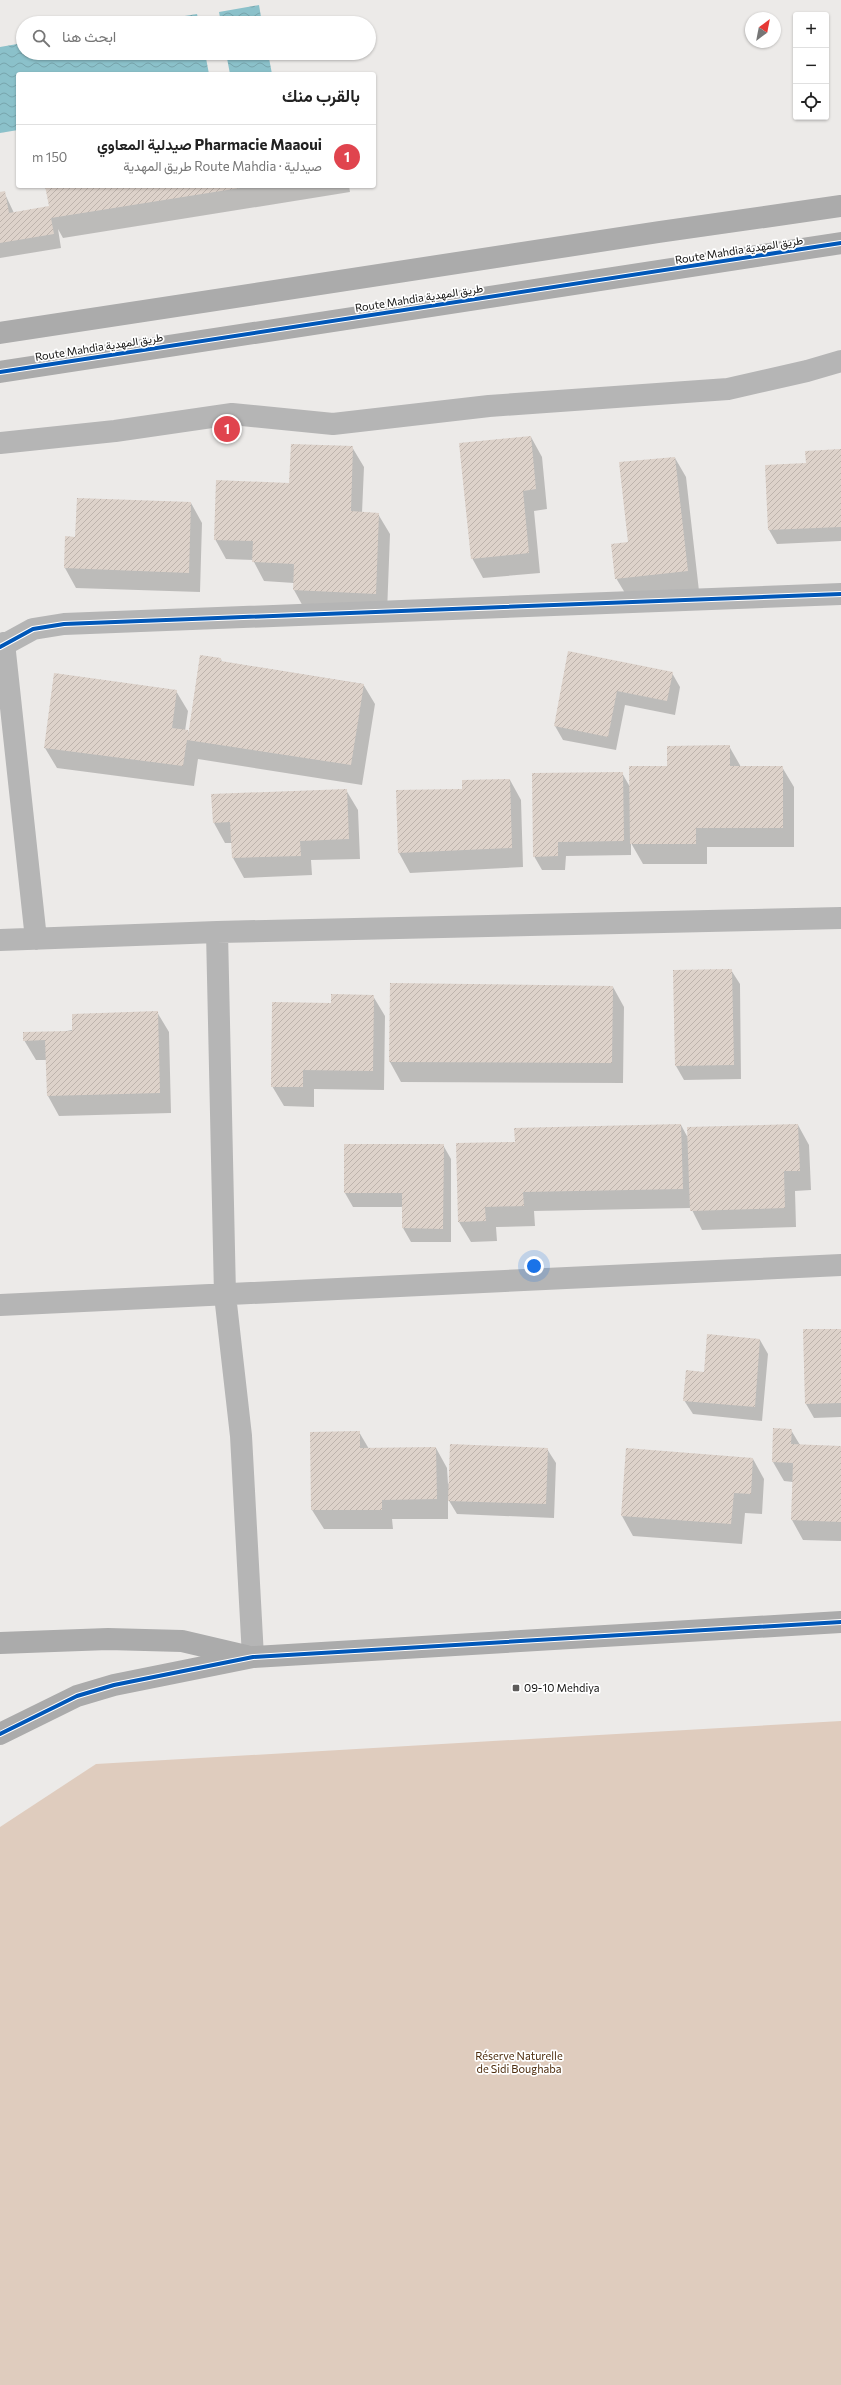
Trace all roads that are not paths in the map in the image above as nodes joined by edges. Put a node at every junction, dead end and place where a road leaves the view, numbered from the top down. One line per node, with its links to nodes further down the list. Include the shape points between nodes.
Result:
1 (841, 206): 3 (street)
2 (841, 243): 5 (street, Route Mahdia طريق المهدية)
3 (0, 333)
4 (841, 361): 6 (street, via 728,388 489,406 333,424 232,414 115,431)
5 (0, 372)
6 (0, 443)
7 (841, 594): 8 (street, via 64,624 33,629)
8 (2, 645): 11 (street)
9 (841, 918): 10 (street)
10 (216, 932): 11 (street); 14 (street)
11 (36, 939): 12 (street)
12 (0, 940)
13 (841, 1265): 14 (street)
14 (225, 1295): 15 (street); 18 (street, via 241,1436)
15 (0, 1305)
16 (841, 1622): 18 (street)
17 (0, 1643): 18 (street, via 108,1639 182,1641)
18 (253, 1657): 19 (street, via 114,1685 76,1696)
19 (0, 1734)

